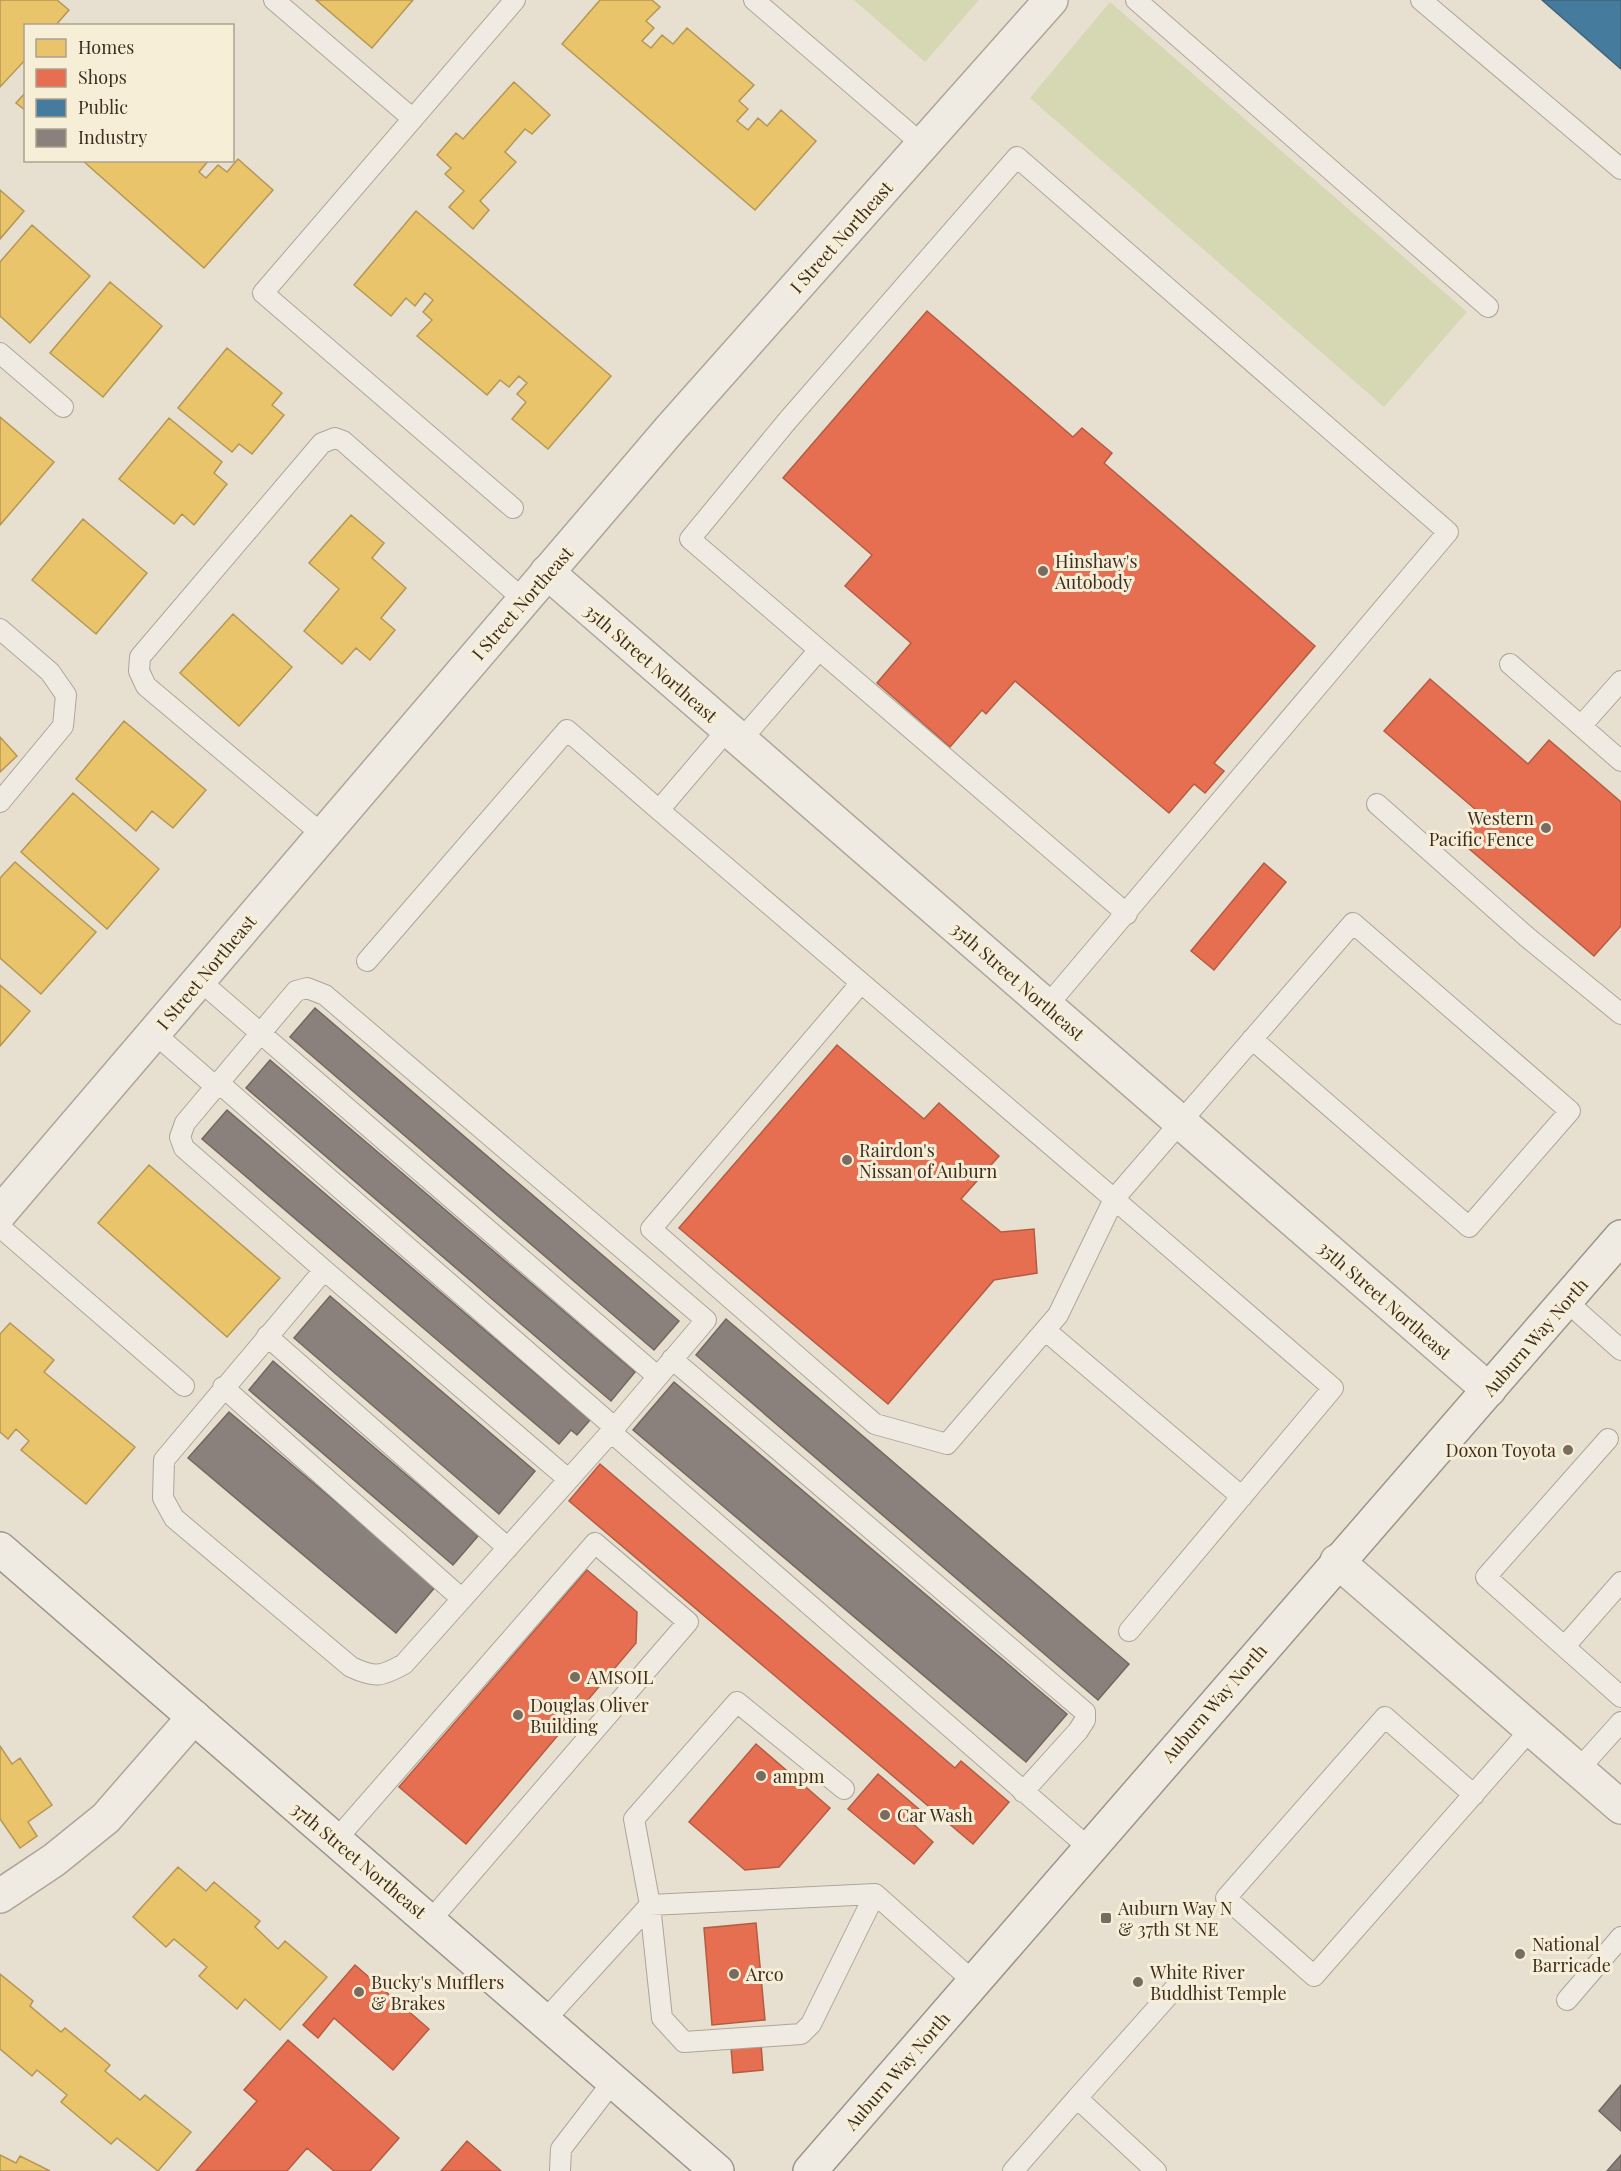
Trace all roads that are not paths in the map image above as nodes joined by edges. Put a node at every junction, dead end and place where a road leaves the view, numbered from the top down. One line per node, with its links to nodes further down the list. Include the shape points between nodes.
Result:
1 (274, 0): 7 (lane)
2 (515, 0): 7 (lane)
3 (754, 0): 8 (lane)
4 (1051, 0): 8 (street, I Street Northeast)
5 (1136, 0): 10 (lane)
6 (1421, 0): 9 (lane)
7 (413, 119): 13 (lane, via 263,293)
8 (922, 145): 14 (street, I Street Northeast)
9 (1621, 169)
10 (1488, 307)
11 (0, 353): 12 (lane)
12 (63, 407)
13 (513, 508)
14 (547, 572): 15 (street, I Street Northeast); 21 (street, 35th Street Northeast)
15 (524, 600): 26 (street, I Street Northeast); 26 (lane, via 343,441 335,438 322,443 140,657 140,671 146,686)
16 (0, 629): 23 (lane, via 50,672 66,695 63,726)
17 (819, 650): 21 (lane); 27 (lane); 27 (lane, via 690,539 1017,157 1448,532)
18 (1510, 664): 20 (lane)
19 (1621, 681): 20 (lane)
20 (1581, 726): 22 (lane)
21 (735, 735): 25 (lane); 31 (street, 35th Street Northeast)
22 (1621, 761)
23 (0, 802)
24 (1377, 804): 32 (lane)
25 (658, 810): 28 (lane, via 567,730); 30 (lane)
26 (323, 835): 29 (street, I Street Northeast)
27 (1127, 914): 31 (lane)
28 (367, 961)
29 (199, 980): 33 (street, I Street Northeast); 34 (lane)
30 (861, 983): 38 (lane); 44 (lane, via 651,1229 875,1424 947,1444)
31 (1047, 1006): 37 (street, 35th Street Northeast)
32 (1621, 1014)
33 (154, 1032): 36 (lane); 39 (street, I Street Northeast)
34 (260, 1034): 36 (lane); 47 (lane, via 296,992 307,988 325,995 706,1320); 48 (lane)
35 (1252, 1039): 35 (lane, via 1353,922 1570,1111 1469,1227); 37 (lane)
36 (217, 1084): 42 (lane, via 185,1123 180,1137 184,1148); 52 (lane)
37 (1180, 1122): 38 (lane); 51 (street, 35th Street Northeast)
38 (1114, 1199): 44 (lane, via 1058,1314); 55 (lane, via 1333,1388)
39 (0, 1213)
40 (0, 1227): 49 (lane)
41 (1621, 1237): 43 (street, Auburn Way North)
42 (324, 1270): 45 (lane); 54 (lane)
43 (1566, 1301): 46 (lane); 51 (street, Auburn Way North)
44 (1045, 1330): 55 (lane)
45 (267, 1336): 50 (lane); 56 (lane)
46 (1621, 1350)
47 (672, 1359): 48 (lane); 69 (lane, via 1085,1712 1085,1720 1077,1731)
48 (657, 1376): 52 (lane)
49 (184, 1386)
50 (223, 1387): 60 (lane); 60 (lane, via 164,1460 163,1498 174,1518 351,1667 371,1676 404,1664)
51 (1489, 1390): 58 (street, Auburn Way North)
52 (613, 1429): 54 (lane); 69 (lane)
53 (1608, 1439): 62 (lane, via 1486,1577)
54 (568, 1479): 56 (lane)
55 (1242, 1497): 61 (lane)
56 (508, 1548): 60 (lane)
57 (0, 1549): 64 (street, 37th Street Northeast)
58 (1337, 1561): 66 (street); 73 (street, Auburn Way North)
59 (1621, 1582): 62 (lane)
60 (462, 1599)
61 (1128, 1631)
62 (1564, 1646): 63 (lane)
63 (1621, 1697)
64 (194, 1718): 72 (street, 37th Street Northeast); 75 (street, via 106,1818 54,1860)
65 (1621, 1722): 67 (lane)
66 (1531, 1729): 67 (street); 70 (lane)
67 (1578, 1770): 71 (street)
68 (844, 1789): 76 (lane, via 737,1702 634,1819)
69 (1023, 1792): 73 (lane)
70 (1474, 1795): 70 (lane, via 1314,1976 1226,1898 1385,1717)
71 (1621, 1807)
72 (335, 1841): 77 (street, 37th Street Northeast); 77 (lane, via 595,1543 688,1622)
73 (1089, 1848): 80 (street, Auburn Way North)
74 (875, 1894): 76 (lane); 76 (lane, via 811,2024 801,2034 684,2042 662,2018); 80 (lane)
75 (0, 1896)
76 (650, 1905): 82 (lane)
77 (430, 1921): 82 (street, 37th Street Northeast)
78 (1621, 1937): 81 (lane)
79 (1184, 1977): 84 (lane)
80 (974, 1982): 87 (street, Auburn Way North)
81 (1567, 2000)
82 (545, 2020): 83 (street, 37th Street Northeast)
83 (614, 2080): 85 (lane, via 561,2149); 86 (street, 37th Street Northeast)
84 (1077, 2098): 88 (lane); 89 (lane)
85 (560, 2171)
86 (717, 2171)
87 (810, 2171)
88 (1013, 2171)
89 (1156, 2171)

